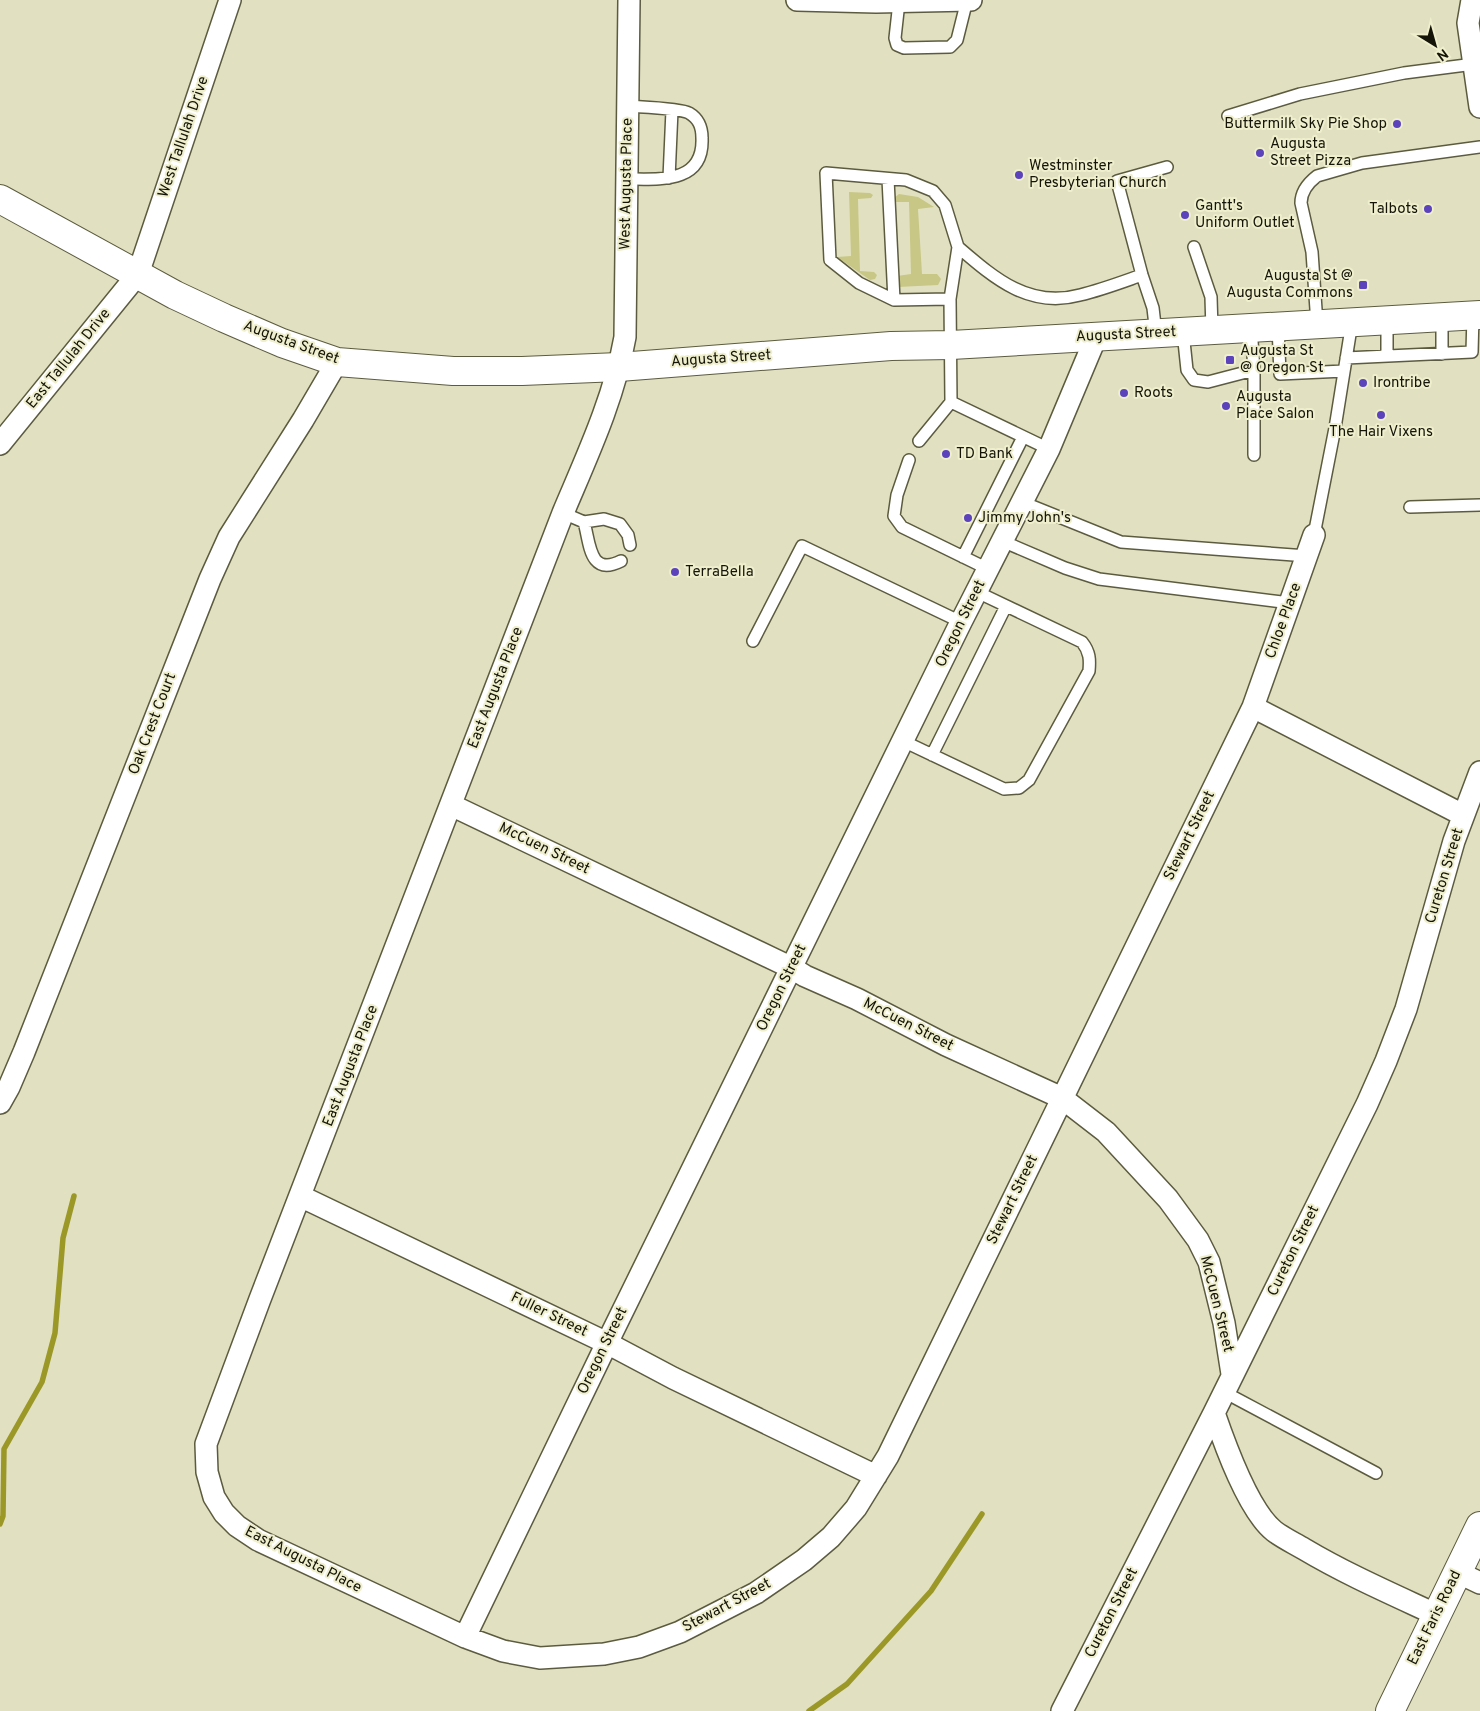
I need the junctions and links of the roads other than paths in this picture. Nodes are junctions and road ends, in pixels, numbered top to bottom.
1 (230, 0) edge
2 (630, 0) edge
3 (797, 0) edge
4 (967, 0) edge
5 (971, 0) edge
6 (1460, 0) edge
7 (1473, 0) edge
8 (899, 2) junction
9 (1474, 64) junction
10 (1480, 101) edge
11 (628, 106) junction
12 (672, 110) junction
13 (1228, 116) dead end
14 (1480, 147) edge
15 (1167, 168) dead end
16 (669, 178) junction
17 (627, 179) junction
18 (888, 179) junction
19 (0, 199) edge
20 (958, 247) junction
21 (1194, 247) dead end
22 (138, 274) junction
23 (1142, 275) junction
24 (950, 299) junction
25 (894, 300) junction
26 (1477, 315) edge
27 (1442, 317) junction
28 (1387, 320) junction
29 (1352, 322) junction
30 (1317, 324) junction
31 (1278, 326) junction
32 (1251, 328) junction
33 (1212, 330) junction
34 (1182, 332) junction
35 (1156, 334) junction
36 (1096, 337) junction
37 (951, 345) junction
38 (1442, 354) junction
39 (1387, 356) junction
40 (1346, 358) junction
41 (337, 362) junction
42 (619, 366) junction
43 (1254, 370) junction
44 (1344, 371) junction
45 (951, 402) junction
46 (1023, 437) junction
47 (919, 441) dead end
48 (0, 444) edge
49 (1049, 449) junction
50 (1254, 455) dead end
51 (909, 460) dead end
52 (1022, 502) junction
53 (1480, 505) edge
54 (1410, 507) dead end
55 (564, 513) junction
56 (584, 522) junction
57 (1314, 535) joint
58 (1002, 541) junction
59 (630, 545) dead end
60 (1307, 556) junction
61 (963, 557) junction
62 (621, 561) dead end
63 (988, 569) junction
64 (977, 592) junction
65 (1290, 603) junction
66 (1006, 606) junction
67 (961, 622) junction
68 (753, 641) dead end
69 (1253, 707) junction
70 (903, 741) junction
71 (932, 755) junction
72 (1480, 772) edge
73 (451, 805) junction
74 (1463, 815) junction
75 (792, 968) junction
76 (1062, 1098) junction
77 (0, 1103) edge
78 (300, 1196) junction
79 (606, 1343) junction
80 (1228, 1383) junction
81 (1214, 1413) junction
82 (1376, 1473) dead end
83 (876, 1476) junction
84 (1480, 1526) edge
85 (1469, 1577) edge
86 (1437, 1615) junction
87 (465, 1637) junction
88 (1062, 1711) edge
89 (1390, 1711) edge

1 - 22 street, West Tallulah Drive
2 - 11 street, West Augusta Place
3 - 8 street
4 - 5 street
4 - 8 street
4 - 8 lane
6 - 7 street
7 - 9 street
9 - 10 street
9 - 13 lane
11 - 12 lane
11 - 17 street, West Augusta Place
12 - 16 lane
12 - 16 lane
14 - 30 lane
15 - 23 lane
16 - 17 lane
17 - 42 street, West Augusta Place
18 - 20 lane
18 - 25 lane
18 - 25 lane
19 - 22 main road, Augusta Street
20 - 23 lane
20 - 24 lane
21 - 33 lane
22 - 41 main road, Augusta Street
22 - 48 street, East Tallulah Drive
23 - 35 lane
24 - 25 lane
24 - 37 lane
26 - 27 main road, Augusta Street
26 - 38 lane
27 - 28 main road, Augusta Street
27 - 38 lane
28 - 29 main road, Augusta Street
28 - 39 lane
29 - 30 main road, Augusta Street
29 - 40 lane
30 - 31 main road, Augusta Street
31 - 32 main road, Augusta Street
31 - 44 lane
32 - 33 main road, Augusta Street
32 - 43 lane
33 - 34 main road, Augusta Street
34 - 35 main road, Augusta Street
34 - 43 lane
35 - 36 main road, Augusta Street
36 - 37 main road, Augusta Street
36 - 49 street, Oregon Street
37 - 42 main road, Augusta Street
37 - 45 lane
38 - 39 lane
39 - 40 lane
40 - 44 lane
41 - 42 main road, Augusta Street
41 - 77 street, Oak Crest Court
42 - 55 street, East Augusta Place
43 - 50 lane
44 - 57 lane
45 - 46 lane
45 - 47 lane
46 - 49 lane
46 - 61 lane
49 - 52 street, Oregon Street
51 - 61 lane
52 - 58 street, Oregon Street
52 - 60 lane
53 - 54 lane
55 - 56 lane
55 - 73 street, East Augusta Place
56 - 59 lane
56 - 62 lane
57 - 60 street, Chloe Place
58 - 63 street, Oregon Street
58 - 65 lane
60 - 65 street, Chloe Place
61 - 63 lane
63 - 64 street, Oregon Street
64 - 66 lane
64 - 67 street, Oregon Street
65 - 69 street, Chloe Place
66 - 71 lane
66 - 71 lane
67 - 68 lane
67 - 70 street, Oregon Street
69 - 74 street
69 - 76 street, Stewart Street
70 - 71 lane
70 - 75 street, Oregon Street
72 - 74 street, Cureton Street
73 - 75 street, McCuen Street
73 - 78 street, East Augusta Place
74 - 80 street, Cureton Street
75 - 76 street, McCuen Street
75 - 79 street, Oregon Street
76 - 80 street, McCuen Street
76 - 83 street, Stewart Street
78 - 79 street, Fuller Street
78 - 87 street, East Augusta Place
79 - 83 street, Fuller Street
79 - 87 street, Oregon Street
80 - 81 street, Cureton Street
80 - 82 lane
81 - 86 street
81 - 88 street, Cureton Street
83 - 87 street, Stewart Street
84 - 85 main road, East Faris Road
85 - 86 main road, East Faris Road
86 - 89 main road, East Faris Road

